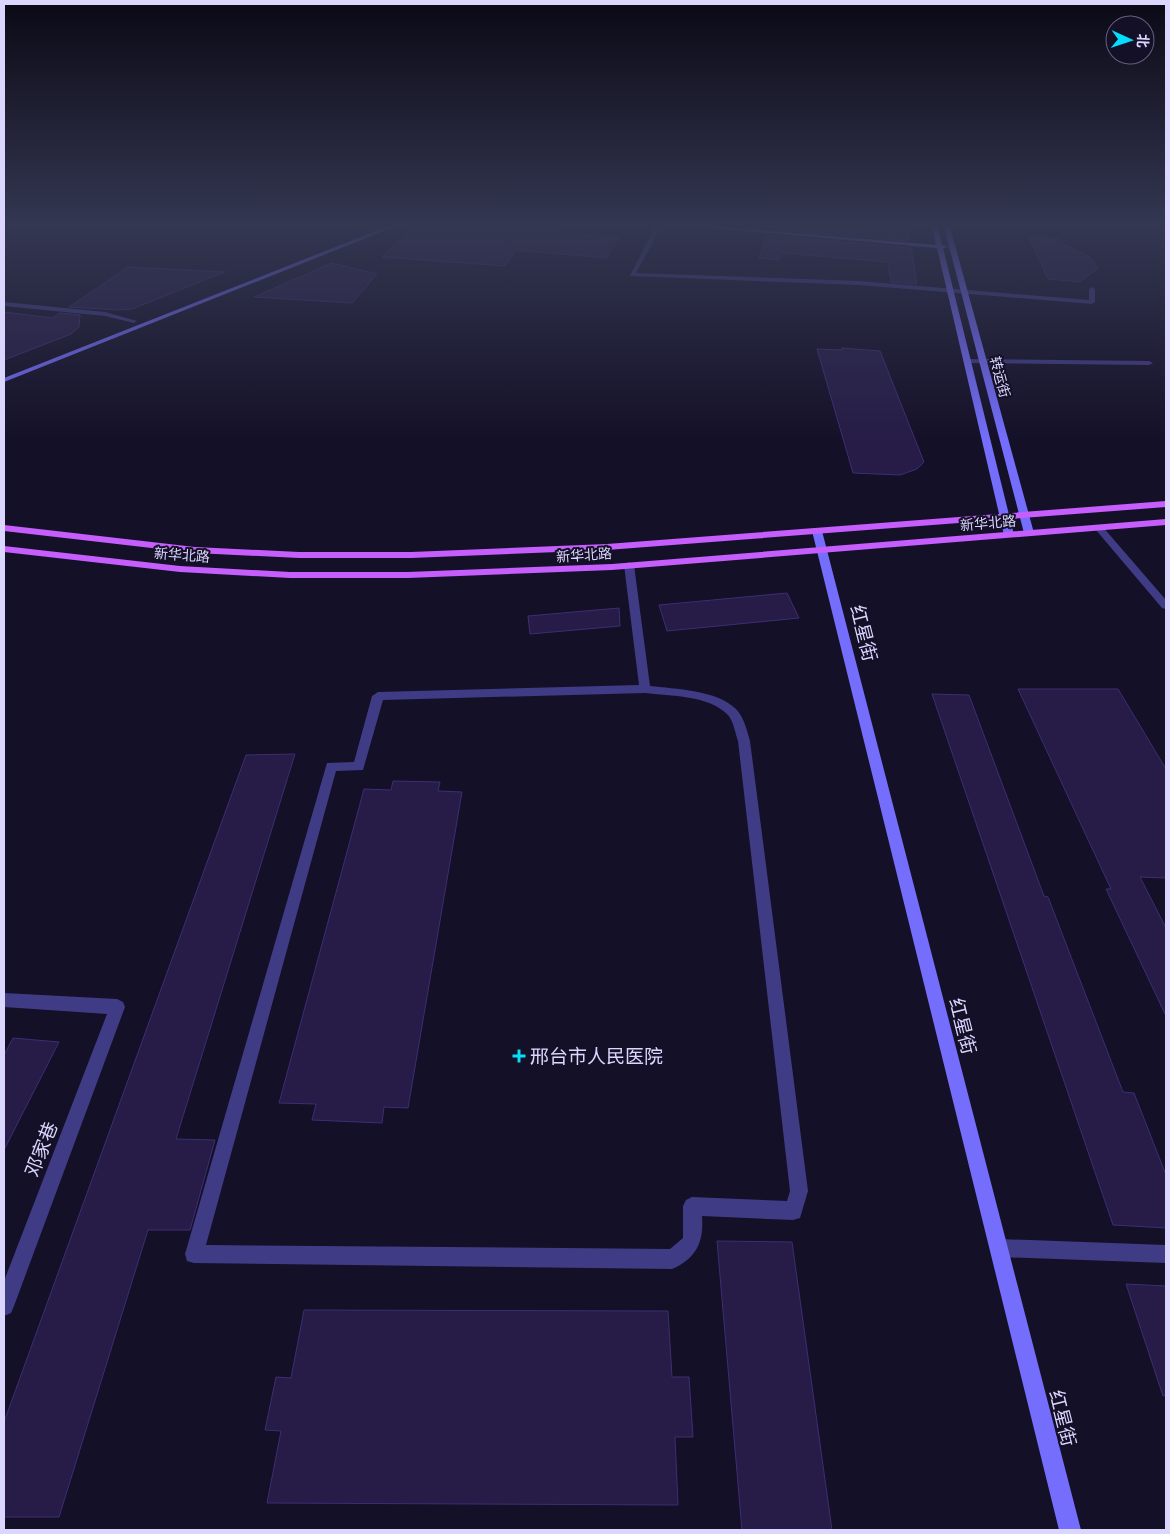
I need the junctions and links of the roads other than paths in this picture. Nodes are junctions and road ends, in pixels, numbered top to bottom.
1 (191, 299) edge
2 (209, 299) edge
3 (952, 299) edge
4 (966, 299) edge
5 (1052, 299) edge
6 (1092, 299) edge
7 (4, 304) edge
8 (134, 321) junction
9 (967, 361) junction
10 (983, 361) junction
11 (1149, 363) dead end
12 (4, 372) edge
13 (4, 380) edge
14 (1166, 504) edge
15 (1024, 515) junction
16 (1004, 516) junction
17 (1166, 522) edge
18 (4, 528) edge
19 (1099, 528) junction
20 (817, 531) junction
21 (1029, 533) junction
22 (1009, 535) junction
23 (4, 549) edge
24 (822, 550) junction
25 (629, 565) junction
26 (1166, 606) edge
27 (645, 689) junction
28 (4, 1000) edge
29 (999, 1248) junction
30 (1166, 1254) edge
31 (4, 1306) edge
32 (1070, 1530) edge

1 - 8 street
2 - 13 street
3 - 9 street, 转运街
4 - 10 street, 转运街
5 - 6 street
7 - 8 street
8 - 12 street
9 - 10 street
9 - 16 street, 转运街
10 - 11 street
10 - 15 street, 转运街
14 - 15 main road, 新华北路
15 - 16 main road, 新华北路
15 - 21 street, 转运街
16 - 20 main road, 新华北路
16 - 22 street, 转运街
17 - 19 main road, 新华北路
18 - 20 main road, 新华北路
19 - 21 main road, 新华北路
19 - 26 street
20 - 24 street, 红星街
21 - 22 main road, 新华北路
22 - 24 main road, 新华北路
23 - 25 main road, 新华北路
24 - 25 main road, 新华北路
24 - 29 street, 红星街
25 - 27 street
27 - 27 street
28 - 31 street, 邓家巷
29 - 30 street
29 - 32 street, 红星街

